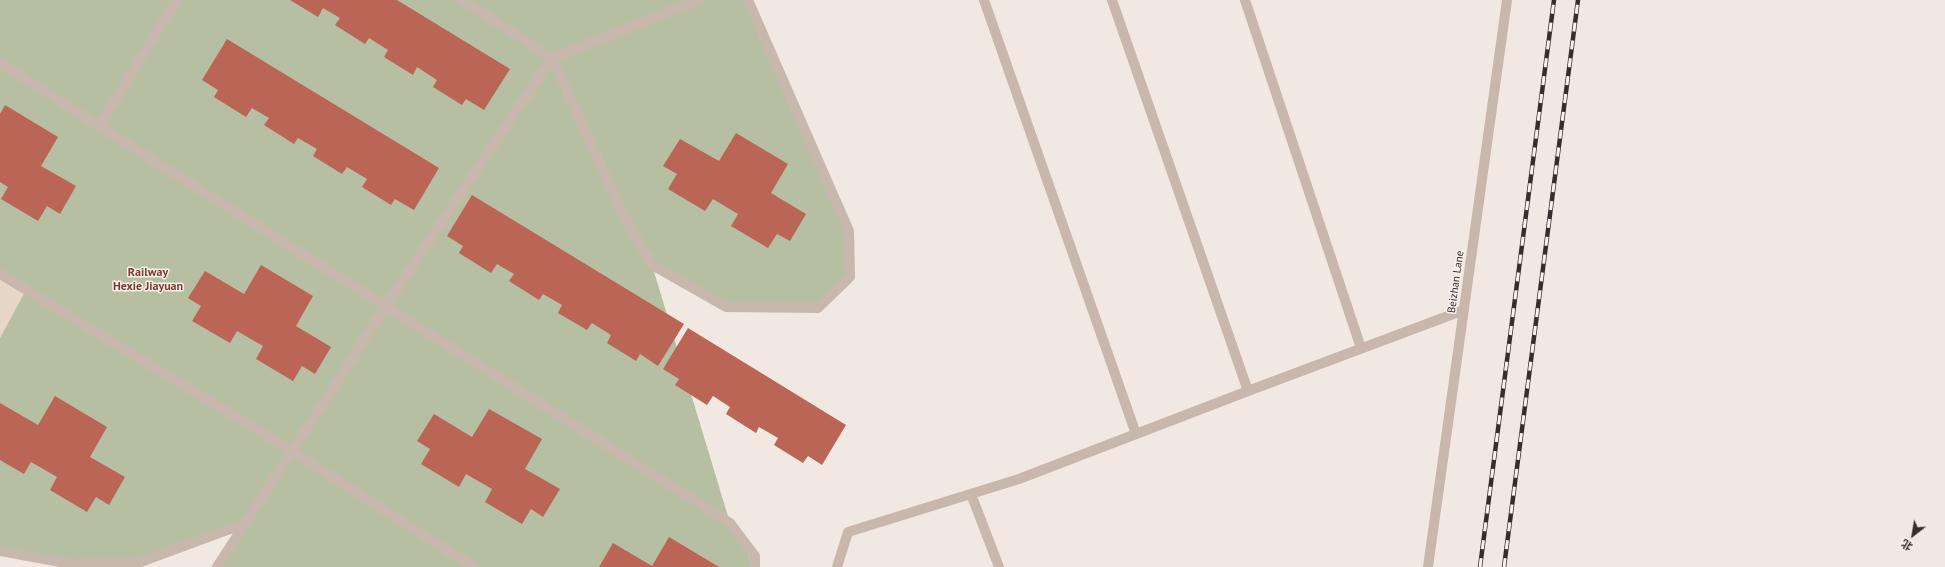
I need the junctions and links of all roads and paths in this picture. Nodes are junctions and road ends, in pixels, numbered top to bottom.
1 (177, 0) edge
2 (462, 0) edge
3 (699, 0) edge
4 (748, 0) edge
5 (984, 0) edge
6 (1112, 0) edge
7 (1245, 0) edge
8 (1507, 0) edge
9 (552, 58) junction
10 (0, 63) edge
11 (99, 126) junction
12 (0, 274) edge
13 (386, 306) junction
14 (1464, 310) junction
15 (1361, 348) junction
16 (1248, 391) junction
17 (1136, 434) junction
18 (292, 451) junction
19 (971, 494) junction
20 (246, 523) junction
21 (0, 551) edge
22 (217, 567) edge
23 (473, 567) edge
24 (755, 567) edge
25 (837, 567) edge
26 (999, 567) edge
27 (1428, 567) edge

1 - 11 street
2 - 9 street
3 - 9 street
4 - 9 street
5 - 17 street
6 - 16 street
7 - 15 street
8 - 14 street, Beizhan Lane
9 - 13 street
10 - 11 street
11 - 13 street
12 - 18 street
13 - 18 street
13 - 24 street
14 - 15 street
14 - 27 street, Beizhan Lane
15 - 16 street
16 - 17 street
17 - 19 street
18 - 20 street
18 - 23 street
19 - 25 street
19 - 26 street
20 - 21 street
20 - 22 street

